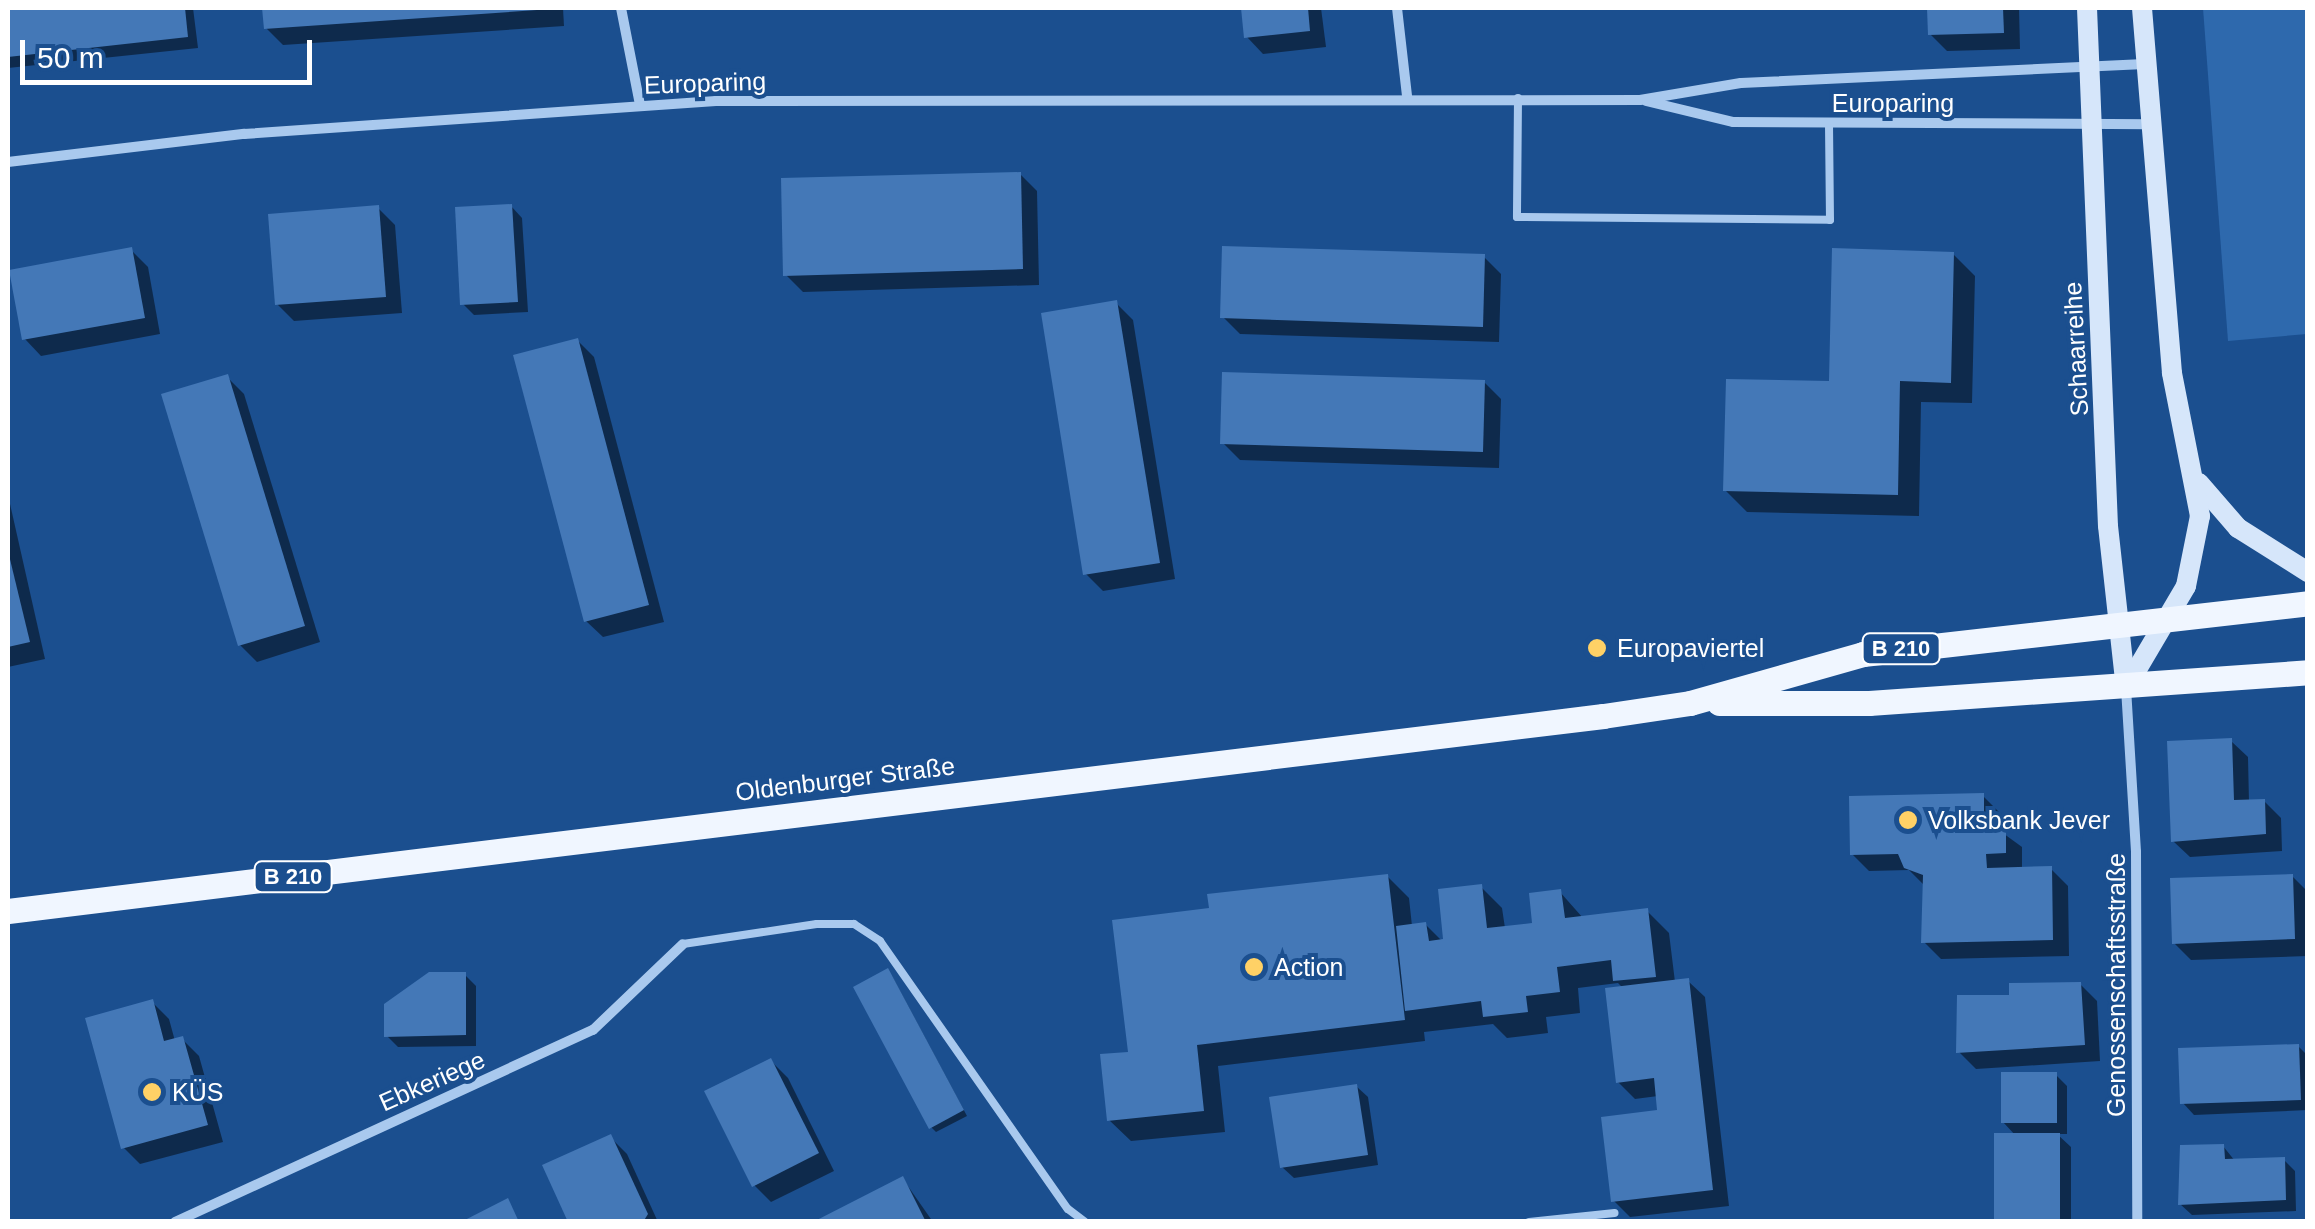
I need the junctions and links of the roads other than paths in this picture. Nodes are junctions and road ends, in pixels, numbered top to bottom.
1 (622, 8) edge
2 (1397, 8) edge
3 (2087, 8) edge
4 (2142, 8) edge
5 (2145, 64) junction
6 (2088, 68) junction
7 (1407, 96) junction
8 (1518, 98) junction
9 (1640, 100) junction
10 (640, 106) junction
11 (1829, 122) junction
12 (2091, 124) junction
13 (2149, 124) junction
14 (8, 162) edge
15 (2194, 476) junction
16 (2308, 572) edge
17 (2308, 603) edge
18 (2173, 617) junction
19 (2117, 622) junction
20 (2308, 672) edge
21 (2126, 688) junction
22 (1690, 704) junction
23 (8, 911) edge
24 (683, 944) joint
25 (1615, 1213) dead end
26 (174, 1222) edge
27 (1085, 1222) edge
28 (1529, 1222) edge
29 (2138, 1222) edge

1 - 10 street
2 - 7 street
3 - 6 main road, Schaarreihe
4 - 5 main road
5 - 6 street, Europaring
5 - 13 main road
6 - 9 street, Europaring
6 - 12 main road, Schaarreihe
7 - 8 street, Europaring
7 - 10 street, Europaring
8 - 9 street, Europaring
8 - 11 lane
9 - 11 street, Europaring
10 - 14 street, Europaring
11 - 12 street, Europaring
12 - 13 street, Europaring
12 - 19 main road, Schaarreihe
13 - 15 main road
15 - 16 main road
15 - 18 main road
17 - 18 main road, B 210
18 - 19 main road, B 210
18 - 21 main road
19 - 21 main road, Schaarreihe
19 - 22 main road, Oldenburger Straße / B 210
20 - 21 main road, B 210
21 - 22 main road, Oldenburger Straße / B 210
21 - 29 street, Genossenschaftsstraße
22 - 23 main road, Oldenburger Straße / B 210
24 - 26 street, Ebkeriege
24 - 27 lane
25 - 28 lane

